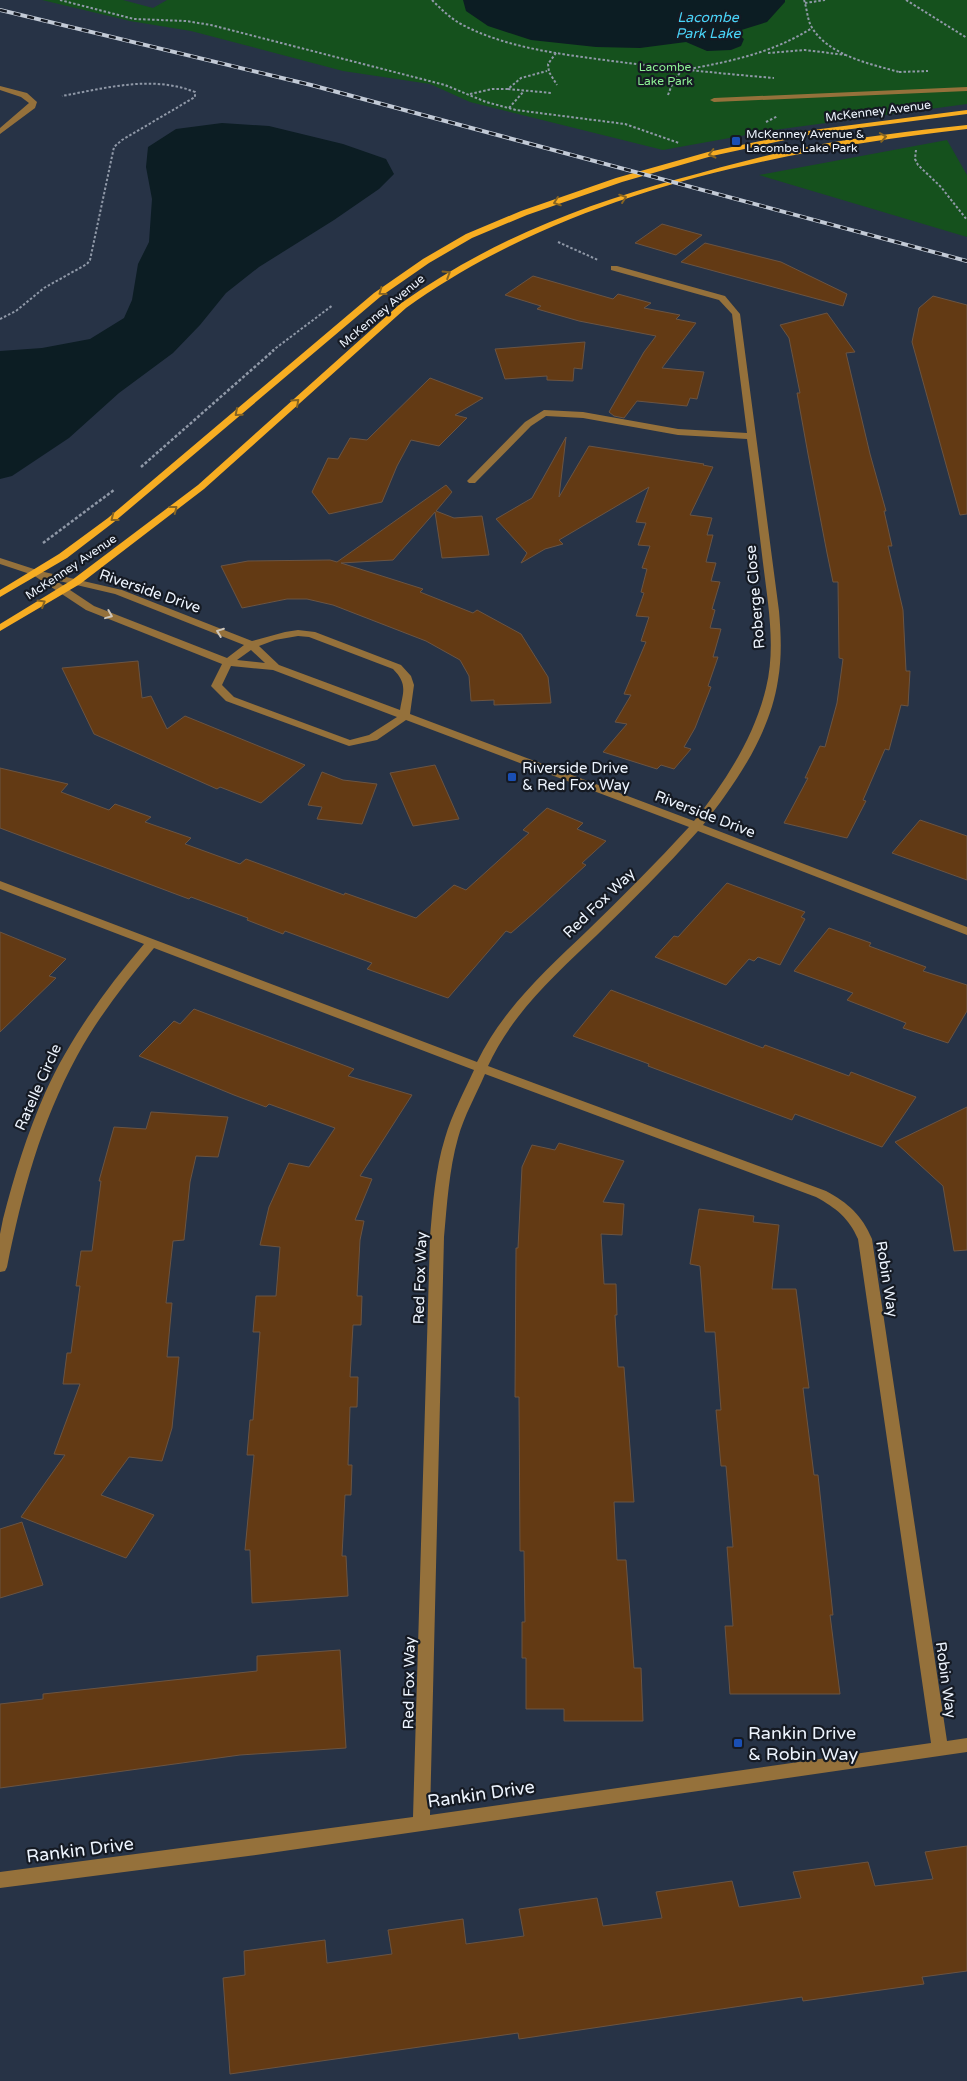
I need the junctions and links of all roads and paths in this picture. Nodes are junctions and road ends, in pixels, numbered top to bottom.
1 (60, 0) edge
2 (432, 0) edge
3 (804, 0) edge
4 (825, 0) edge
5 (906, 0) edge
6 (805, 3) junction
7 (812, 28) junction
8 (967, 38) edge
9 (556, 52) junction
10 (765, 53) junction
11 (851, 56) junction
12 (682, 70) junction
13 (547, 71) junction
14 (929, 71) dead end
15 (899, 72) junction
16 (890, 73) dead end
17 (778, 78) dead end
18 (557, 85) dead end
19 (0, 88) edge
20 (967, 88) edge
21 (508, 89) junction
22 (524, 91) junction
23 (552, 93) dead end
24 (469, 95) junction
25 (668, 95) dead end
26 (62, 96) dead end
27 (714, 100) dead end
28 (509, 108) junction
29 (967, 112) edge
30 (967, 127) edge
31 (0, 132) edge
32 (680, 144) dead end
33 (916, 150) dead end
34 (967, 220) edge
35 (558, 242) dead end
36 (614, 268) joint
37 (0, 319) edge
38 (751, 436) junction
39 (472, 481) dead end
40 (0, 561) edge
41 (37, 573) junction
42 (76, 582) junction
43 (63, 590) junction
44 (0, 594) edge
45 (0, 628) edge
46 (251, 644) junction
47 (227, 662) junction
48 (275, 667) junction
49 (404, 716) junction
50 (698, 826) junction
51 (0, 885) edge
52 (967, 931) edge
53 (152, 942) junction
54 (481, 1068) junction
55 (0, 1267) edge
56 (967, 1745) edge
57 (940, 1749) junction
58 (422, 1823) junction
59 (0, 1880) edge

1 - 24 path
2 - 9 path
3 - 6 path
4 - 6 path
5 - 8 path
6 - 7 path
7 - 10 path
7 - 11 path
9 - 12 path
9 - 13 path
10 - 11 path
10 - 12 path
11 - 15 path
12 - 17 path
12 - 25 path
13 - 18 path
13 - 21 path
14 - 15 path
15 - 16 path
19 - 31 street
20 - 27 street
21 - 22 path
21 - 24 path
22 - 23 path
22 - 28 path
24 - 28 path
26 - 37 path
28 - 32 path
29 -> 41 main road, McKenney Avenue
42 -> 30 main road, McKenney Avenue
33 - 34 path
35 - 36 path
36 - 38 street, Roberge Close
38 - 39 street
38 - 50 street, Roberge Close
40 - 41 street
41 - 42 street, Riverside Drive
41 - 43 street, Riverside Drive
41 - 44 main road, McKenney Avenue
42 - 43 main road, McKenney Avenue
46 -> 42 street, Riverside Drive
45 -> 43 main road, McKenney Avenue
43 -> 47 street, Riverside Drive
46 - 47 street
46 - 48 street, Riverside Drive
46 - 49 street
47 - 48 street, Riverside Drive
47 - 49 street
48 - 49 street, Riverside Drive
49 - 50 street, Riverside Drive
50 - 52 street, Riverside Drive
50 - 54 street, Red Fox Way
51 - 53 street
53 - 54 street
53 - 55 street, Ratelle Circle
54 - 57 street, Robin Way
54 - 58 street, Red Fox Way
56 - 57 street, Rankin Drive
57 - 58 street, Rankin Drive
58 - 59 street, Rankin Drive

